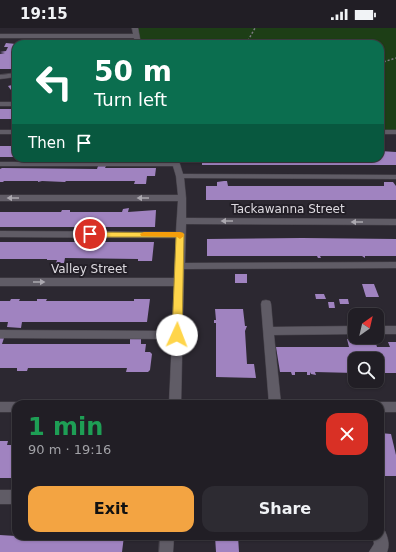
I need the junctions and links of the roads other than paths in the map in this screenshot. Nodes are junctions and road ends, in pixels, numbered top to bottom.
1 (135, 28) edge
2 (0, 36) edge
3 (45, 36) junction
4 (136, 36) junction
5 (94, 37) junction
6 (44, 40) edge
7 (94, 40) edge
8 (137, 40) edge
9 (12, 76) edge
10 (0, 77) edge
11 (0, 104) edge
12 (12, 104) edge
13 (0, 132) edge
14 (12, 132) edge
15 (384, 132) edge
16 (396, 132) edge
17 (117, 162) edge
18 (175, 162) edge
19 (0, 164) edge
20 (180, 176) junction
21 (396, 176) edge
22 (0, 198) edge
23 (182, 198) junction
24 (181, 221) junction
25 (396, 222) edge
26 (0, 234) edge
27 (180, 234) junction
28 (396, 265) edge
29 (180, 266) junction
30 (0, 282) edge
31 (178, 282) junction
32 (266, 304) dead end
33 (348, 330) edge
34 (384, 330) edge
35 (394, 330) dead end
36 (268, 331) junction
37 (0, 334) edge
38 (177, 335) junction
39 (175, 400) edge
40 (275, 400) edge
41 (0, 407) edge
42 (12, 407) edge
43 (384, 408) edge
44 (396, 408) edge
45 (0, 497) edge
46 (12, 497) edge
47 (167, 540) edge
48 (381, 540) edge
49 (166, 552) edge
50 (376, 552) edge

1 - 4 street
2 - 3 street
3 - 5 street
3 - 6 street
4 - 5 street
4 - 8 street
5 - 7 street
9 - 10 street
11 - 12 street
13 - 14 street
15 - 16 street
17 - 19 street
18 - 20 street
20 - 21 street
20 - 23 street
23 -> 22 street
23 - 24 street
25 -> 24 street, Tackawanna Street
24 - 27 street
26 - 27 street
27 - 29 street
28 - 29 street
29 - 31 street
30 -> 31 street, Valley Street
31 - 38 street
32 - 36 street
33 - 36 street
34 - 35 street
36 - 40 street
37 - 38 street
38 - 39 street
41 - 42 street
43 - 44 street
45 - 46 street
47 - 49 street
48 - 50 street

